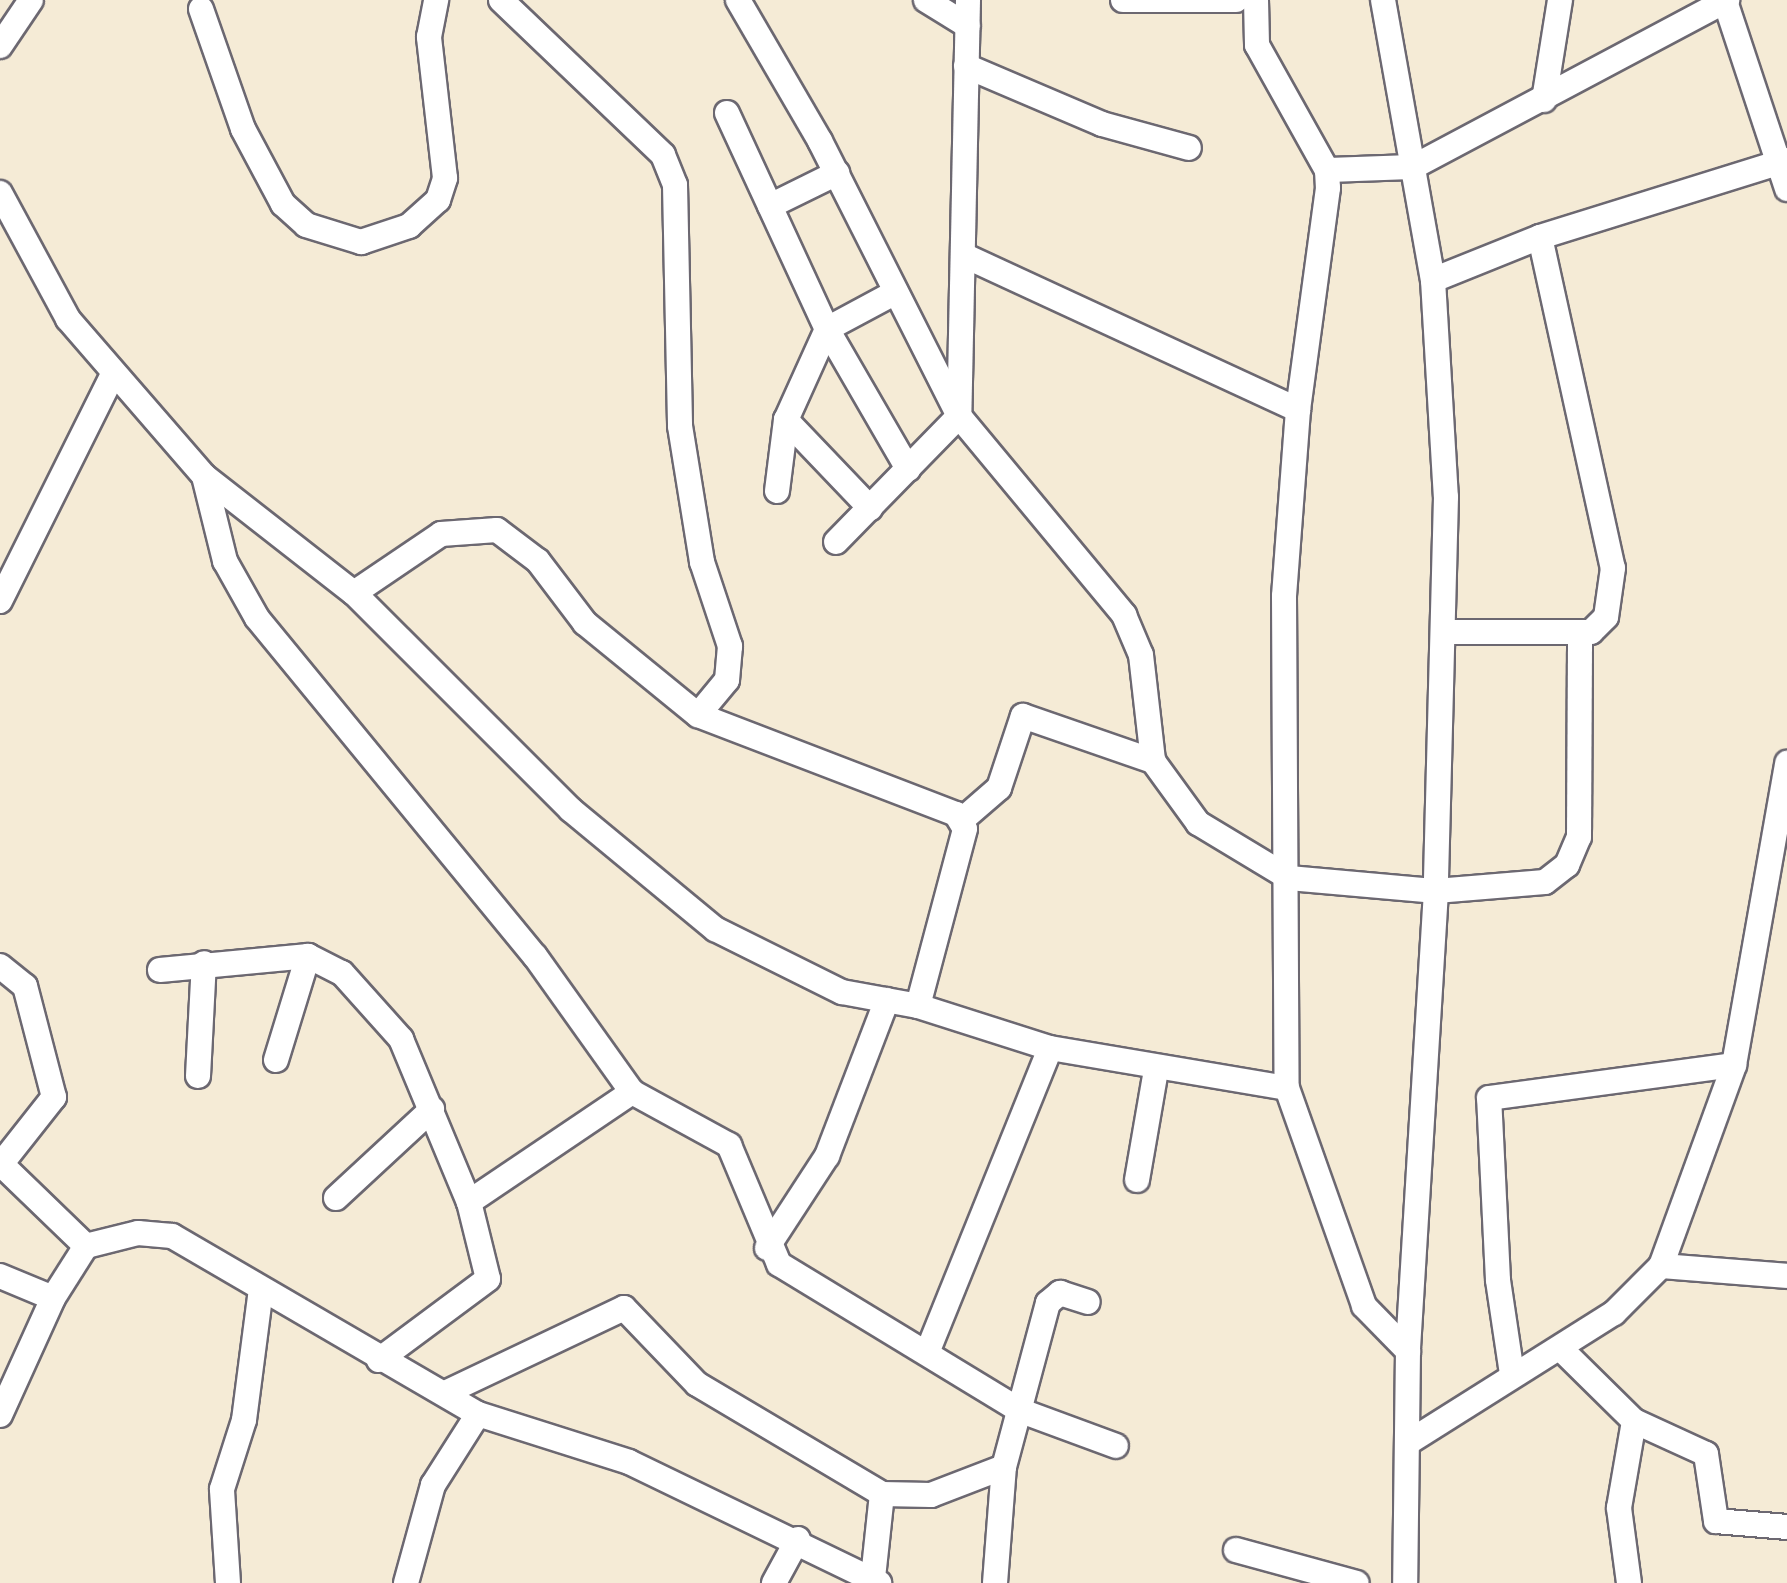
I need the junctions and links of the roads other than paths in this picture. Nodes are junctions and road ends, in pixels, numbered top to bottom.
1 (31, 0) edge
2 (436, 0) edge
3 (501, 0) edge
4 (738, 0) edge
5 (926, 0) edge
6 (968, 0) edge
7 (1123, 0) edge
8 (1236, 0) edge
9 (1256, 0) edge
10 (1383, 0) edge
11 (1560, 0) edge
12 (1726, 1) edge
13 (201, 9) dead end
14 (968, 26) junction
15 (0, 46) edge
16 (966, 66) junction
17 (1544, 100) junction
18 (727, 113) dead end
19 (1189, 148) dead end
20 (1783, 160) edge
21 (1413, 167) junction
22 (1327, 170) junction
23 (837, 173) junction
24 (1787, 189) edge
25 (0, 193) edge
26 (770, 206) junction
27 (1540, 237) junction
28 (965, 256) junction
29 (1433, 280) junction
30 (896, 292) junction
31 (827, 329) junction
32 (112, 376) junction
33 (1298, 410) junction
34 (959, 416) junction
35 (786, 420) junction
36 (908, 469) junction
37 (204, 476) junction
38 (777, 491) dead end
39 (870, 508) junction
40 (836, 542) dead end
41 (354, 593) junction
42 (0, 601) edge
43 (1443, 632) junction
44 (1580, 635) junction
45 (698, 715) junction
46 (1153, 761) junction
47 (1787, 763) edge
48 (962, 820) junction
49 (1289, 878) junction
50 (1436, 891) junction
51 (308, 956) junction
52 (204, 963) junction
53 (0, 966) edge
54 (160, 970) dead end
55 (887, 1000) junction
56 (918, 1006) junction
57 (1050, 1048) junction
58 (276, 1060) dead end
59 (1734, 1065) junction
60 (1156, 1070) junction
61 (198, 1076) dead end
62 (1287, 1088) junction
63 (632, 1092) junction
64 (432, 1109) junction
65 (1, 1164) edge
66 (1137, 1180) dead end
67 (336, 1198) dead end
68 (469, 1202) junction
69 (86, 1246) junction
70 (767, 1248) junction
71 (1661, 1266) junction
72 (0, 1276) edge
73 (1787, 1276) edge
74 (261, 1289) junction
75 (53, 1298) junction
76 (1088, 1302) dead end
77 (929, 1348) junction
78 (1561, 1349) junction
79 (1408, 1351) junction
80 (379, 1360) junction
81 (10, 1362) edge
82 (1512, 1374) junction
83 (445, 1393) junction
84 (1021, 1411) junction
85 (478, 1414) junction
86 (0, 1415) edge
87 (1634, 1421) junction
88 (1409, 1442) junction
89 (1116, 1446) dead end
90 (1004, 1467) junction
91 (882, 1494) junction
92 (1787, 1527) edge
93 (798, 1539) junction
94 (1236, 1550) dead end
95 (876, 1580) edge
96 (228, 1583) edge
97 (406, 1583) edge
98 (774, 1583) edge
99 (995, 1583) edge
100 (1357, 1583) edge
101 (1405, 1583) edge
102 (1629, 1583) edge

1 - 15 street
2 - 13 street
3 - 45 street
4 - 23 street
5 - 14 street
6 - 14 street
7 - 8 street
9 - 22 street
10 - 21 street
11 - 17 street
12 - 17 street
12 - 20 street
14 - 16 street
16 - 19 street
16 - 28 street
17 - 21 street
18 - 26 street
20 - 24 street
20 - 27 street
21 - 22 street
21 - 29 street
22 - 33 street
23 - 26 street
23 - 30 street
25 - 32 street
26 - 31 street
27 - 29 street
27 - 44 street
28 - 33 street
28 - 34 street
29 - 43 street
30 - 31 street
30 - 34 street
31 - 35 street
31 - 36 street
32 - 37 street
32 - 42 street
33 - 49 street
34 - 36 street
34 - 46 street
35 - 38 street
35 - 39 street
36 - 39 street
37 - 41 street
37 - 63 street
39 - 40 street
41 - 45 street
41 - 55 street
43 - 44 street
43 - 50 street
44 - 50 street
45 - 48 street
46 - 48 street
46 - 49 street
47 - 59 street
48 - 56 street
49 - 50 street
49 - 62 street
50 - 79 street
51 - 52 street
51 - 58 street
51 - 64 street
52 - 54 street
52 - 61 street
53 - 65 street
55 - 56 street
55 - 70 street
56 - 57 street
57 - 60 street
57 - 77 street
59 - 71 street
59 - 82 street
60 - 62 street
60 - 66 street
62 - 79 street
63 - 68 street
63 - 70 street
64 - 67 street
64 - 68 street
65 - 69 street
68 - 80 street
69 - 74 street
69 - 75 street
70 - 77 street
71 - 73 street
71 - 78 street
72 - 75 street
74 - 80 street
74 - 96 street
75 - 81 street
76 - 84 street
77 - 84 street
78 - 82 street
78 - 87 street
79 - 88 street
80 - 83 street
81 - 86 street
82 - 88 street
83 - 85 street
83 - 91 street
84 - 89 street
84 - 90 street
85 - 93 street
85 - 97 street
87 - 92 street
87 - 102 street
88 - 101 street
90 - 91 street
90 - 99 street
91 - 95 street
93 - 95 street
93 - 98 street
94 - 100 street

